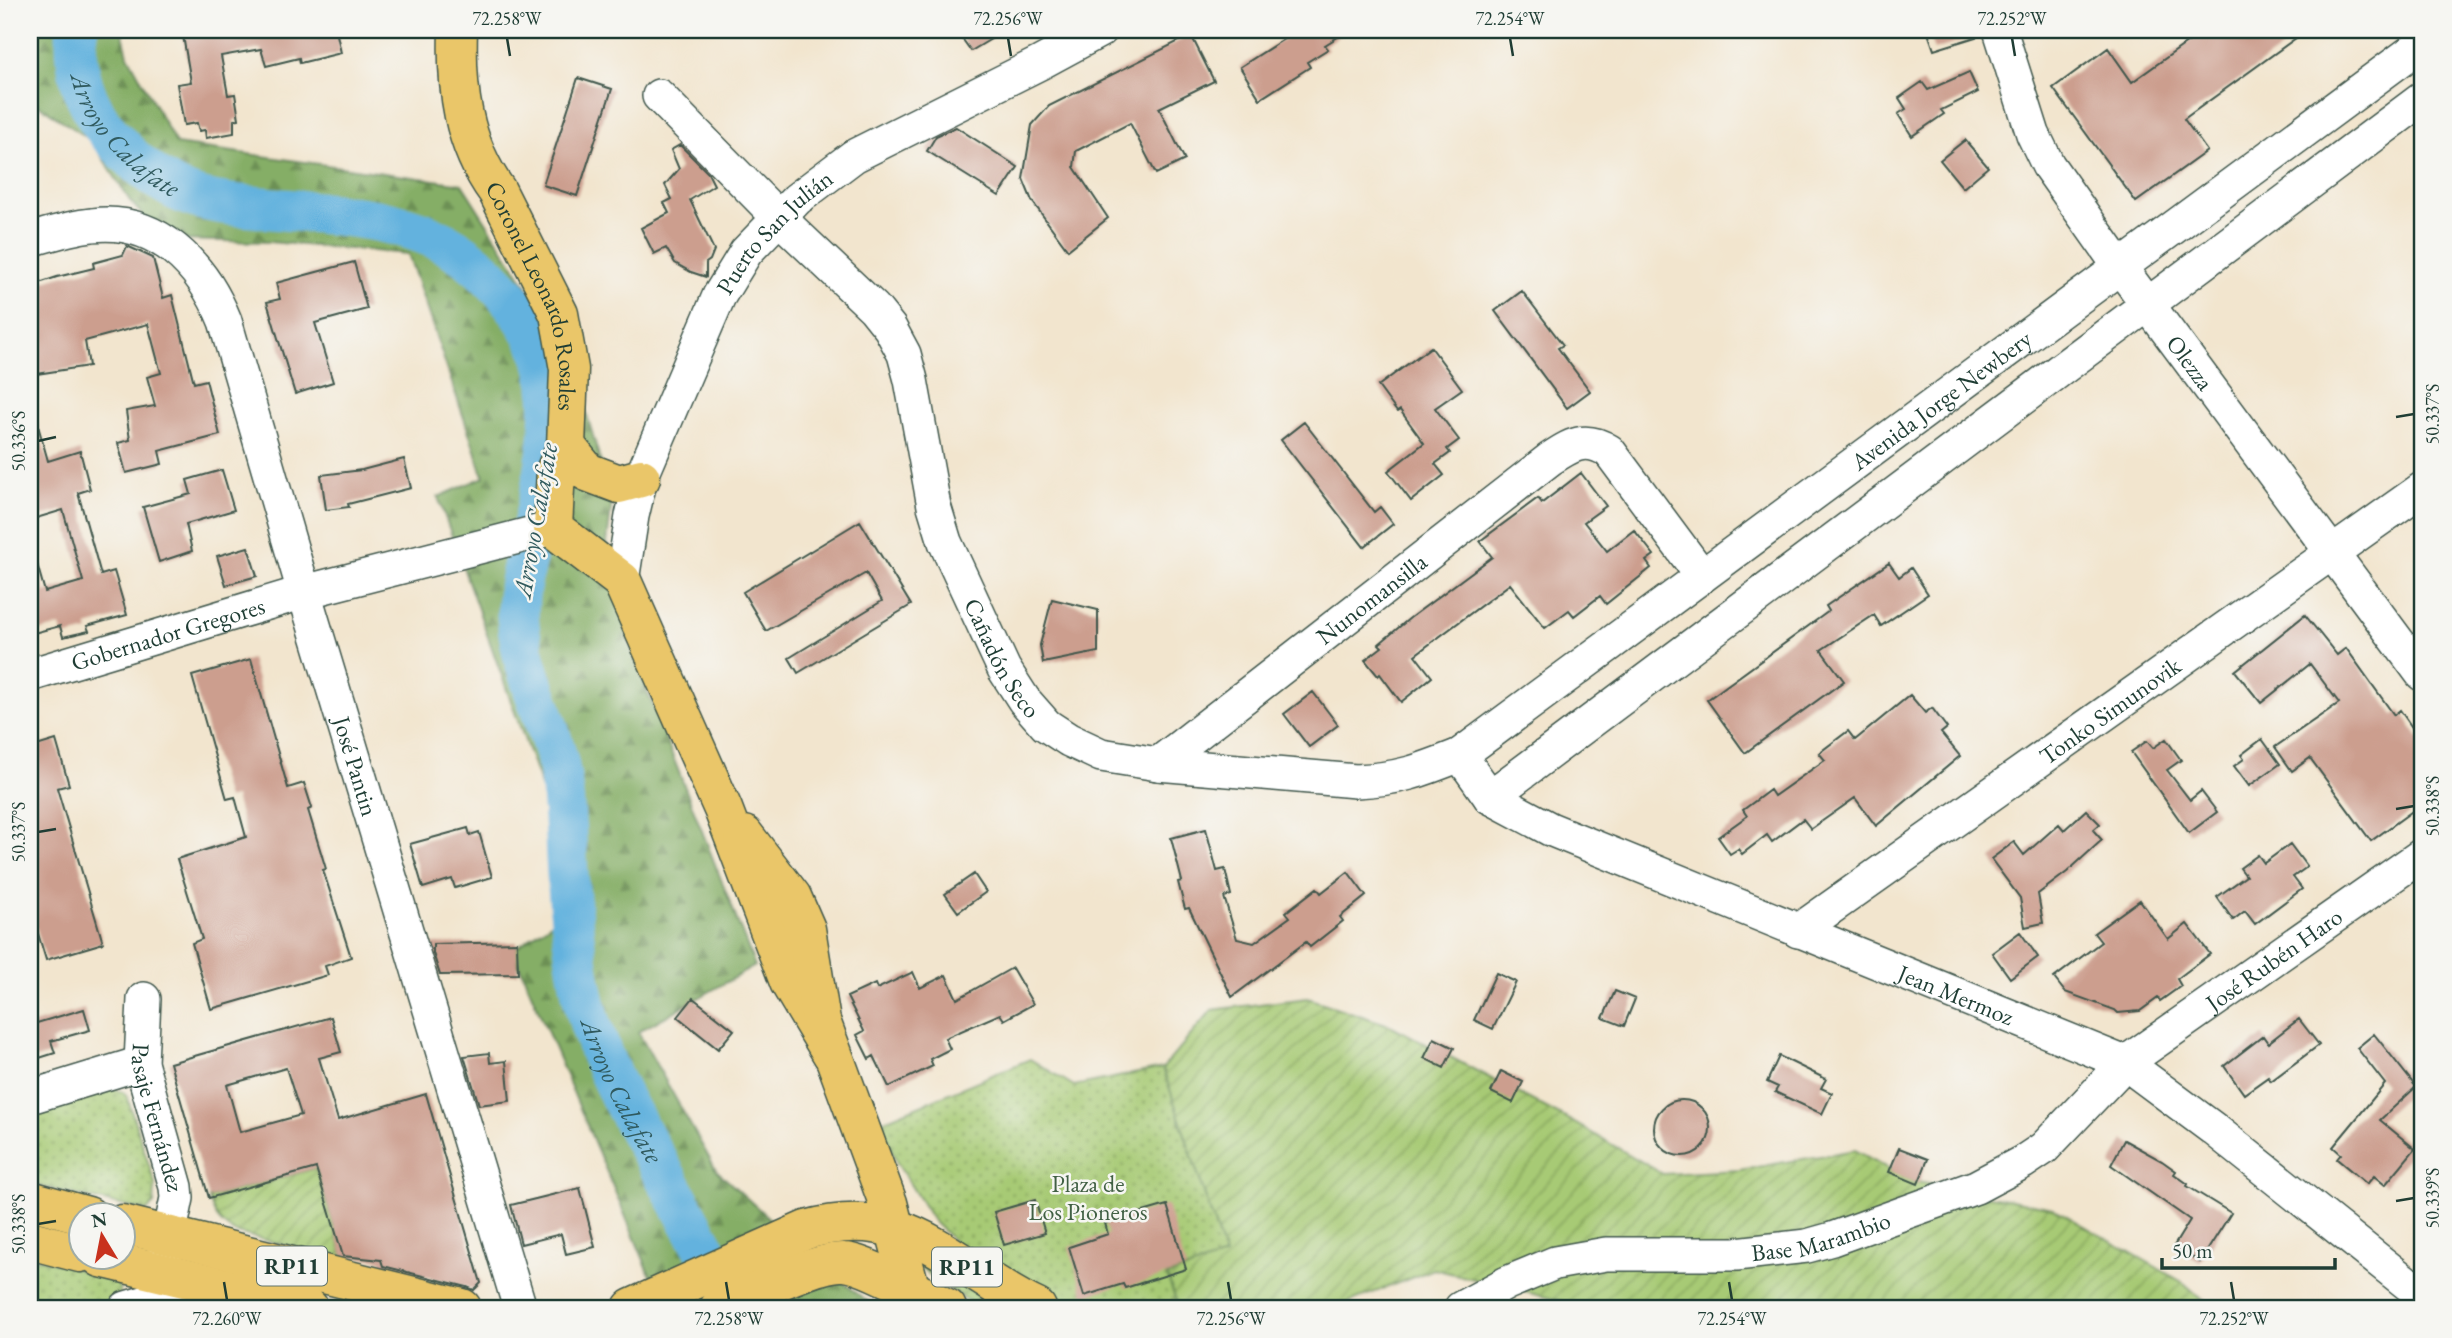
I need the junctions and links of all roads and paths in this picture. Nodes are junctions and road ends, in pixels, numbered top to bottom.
1 (458, 30) edge
2 (1101, 30) edge
3 (2000, 30) edge
4 (2422, 44) edge
5 (659, 96) dead end
6 (2422, 99) edge
7 (778, 217) junction
8 (30, 240) edge
9 (2120, 267) junction
10 (2148, 305) junction
11 (566, 446) junction
12 (641, 478) junction
13 (2422, 489) edge
14 (1796, 506) junction
15 (533, 533) junction
16 (1826, 546) junction
17 (2332, 553) junction
18 (1702, 576) junction
19 (622, 581) junction
20 (304, 592) junction
21 (2422, 674) edge
22 (30, 675) edge
23 (1460, 755) junction
24 (1158, 764) junction
25 (1490, 797) junction
26 (2422, 855) edge
27 (1798, 931) junction
28 (144, 999) dead end
29 (141, 1063) junction
30 (2125, 1063) junction
31 (30, 1097) edge
32 (875, 1166) junction
33 (30, 1200) edge
34 (66, 1210) edge
35 (823, 1226) junction
36 (895, 1229) junction
37 (30, 1240) edge
38 (66, 1249) edge
39 (136, 1249) edge
40 (954, 1257) junction
41 (136, 1272) edge
42 (153, 1279) edge
43 (911, 1291) junction
44 (2422, 1295) edge
45 (1468, 1306) edge
46 (635, 1307) edge
47 (309, 1308) edge
48 (462, 1308) edge
49 (520, 1308) edge
50 (719, 1308) edge
51 (947, 1308) edge
52 (1037, 1308) edge

1 - 11 main road, Coronel Leonardo Rosales
2 - 7 street, Puerto San Julián
3 - 9 street, Olezza
4 - 9 street, Avenida Jorge Newbery
5 - 7 street, Cañadón Seco
6 - 10 street, Avenida Jorge Newbery
7 - 12 street, Puerto San Julián
7 - 24 street, Cañadón Seco
8 - 20 street, José Pantin
9 - 10 street, Olezza
9 - 14 street, Avenida Jorge Newbery
10 - 16 street, Avenida Jorge Newbery
10 - 17 street, Olezza
11 - 12 main road
11 - 15 main road, Coronel Leonardo Rosales
12 - 19 street, Puerto San Julián
13 - 17 street, Tonko Simunovik
14 - 16 street
14 - 18 street, Avenida Jorge Newbery
15 - 19 main road
15 - 20 street, Gobernador Gregores
16 - 25 street, Avenida Jorge Newbery
17 - 21 street, Olezza
17 - 27 street, Tonko Simunovik
18 - 23 street, Avenida Jorge Newbery
18 - 24 street, Nunomansilla
19 - 32 main road
20 - 22 street, Gobernador Gregores
20 - 49 street, José Pantin
23 - 24 street, Cañadón Seco
23 - 25 street, Jean Mermoz
25 - 27 street, Jean Mermoz
26 - 30 street, José Rubén Haro
27 - 30 street, Jean Mermoz
28 - 29 street, Pasaje Fernández
29 - 31 street
29 - 42 street, Pasaje Fernández
30 - 44 street, Jean Mermoz
30 - 45 street, Base Marambio
32 - 35 main road
32 - 36 main road
32 - 40 main road
33 - 34 main road
35 - 36 main road, RP11
35 - 46 main road, RP11
36 - 40 main road, RP11
36 - 43 main road
37 - 38 main road
39 - 42 main road, RP11
40 - 52 main road, RP11
41 - 42 main road, RP11
42 - 47 main road, RP11
42 - 48 main road, RP11
43 - 50 main road, RP11
43 - 51 main road, RP11

